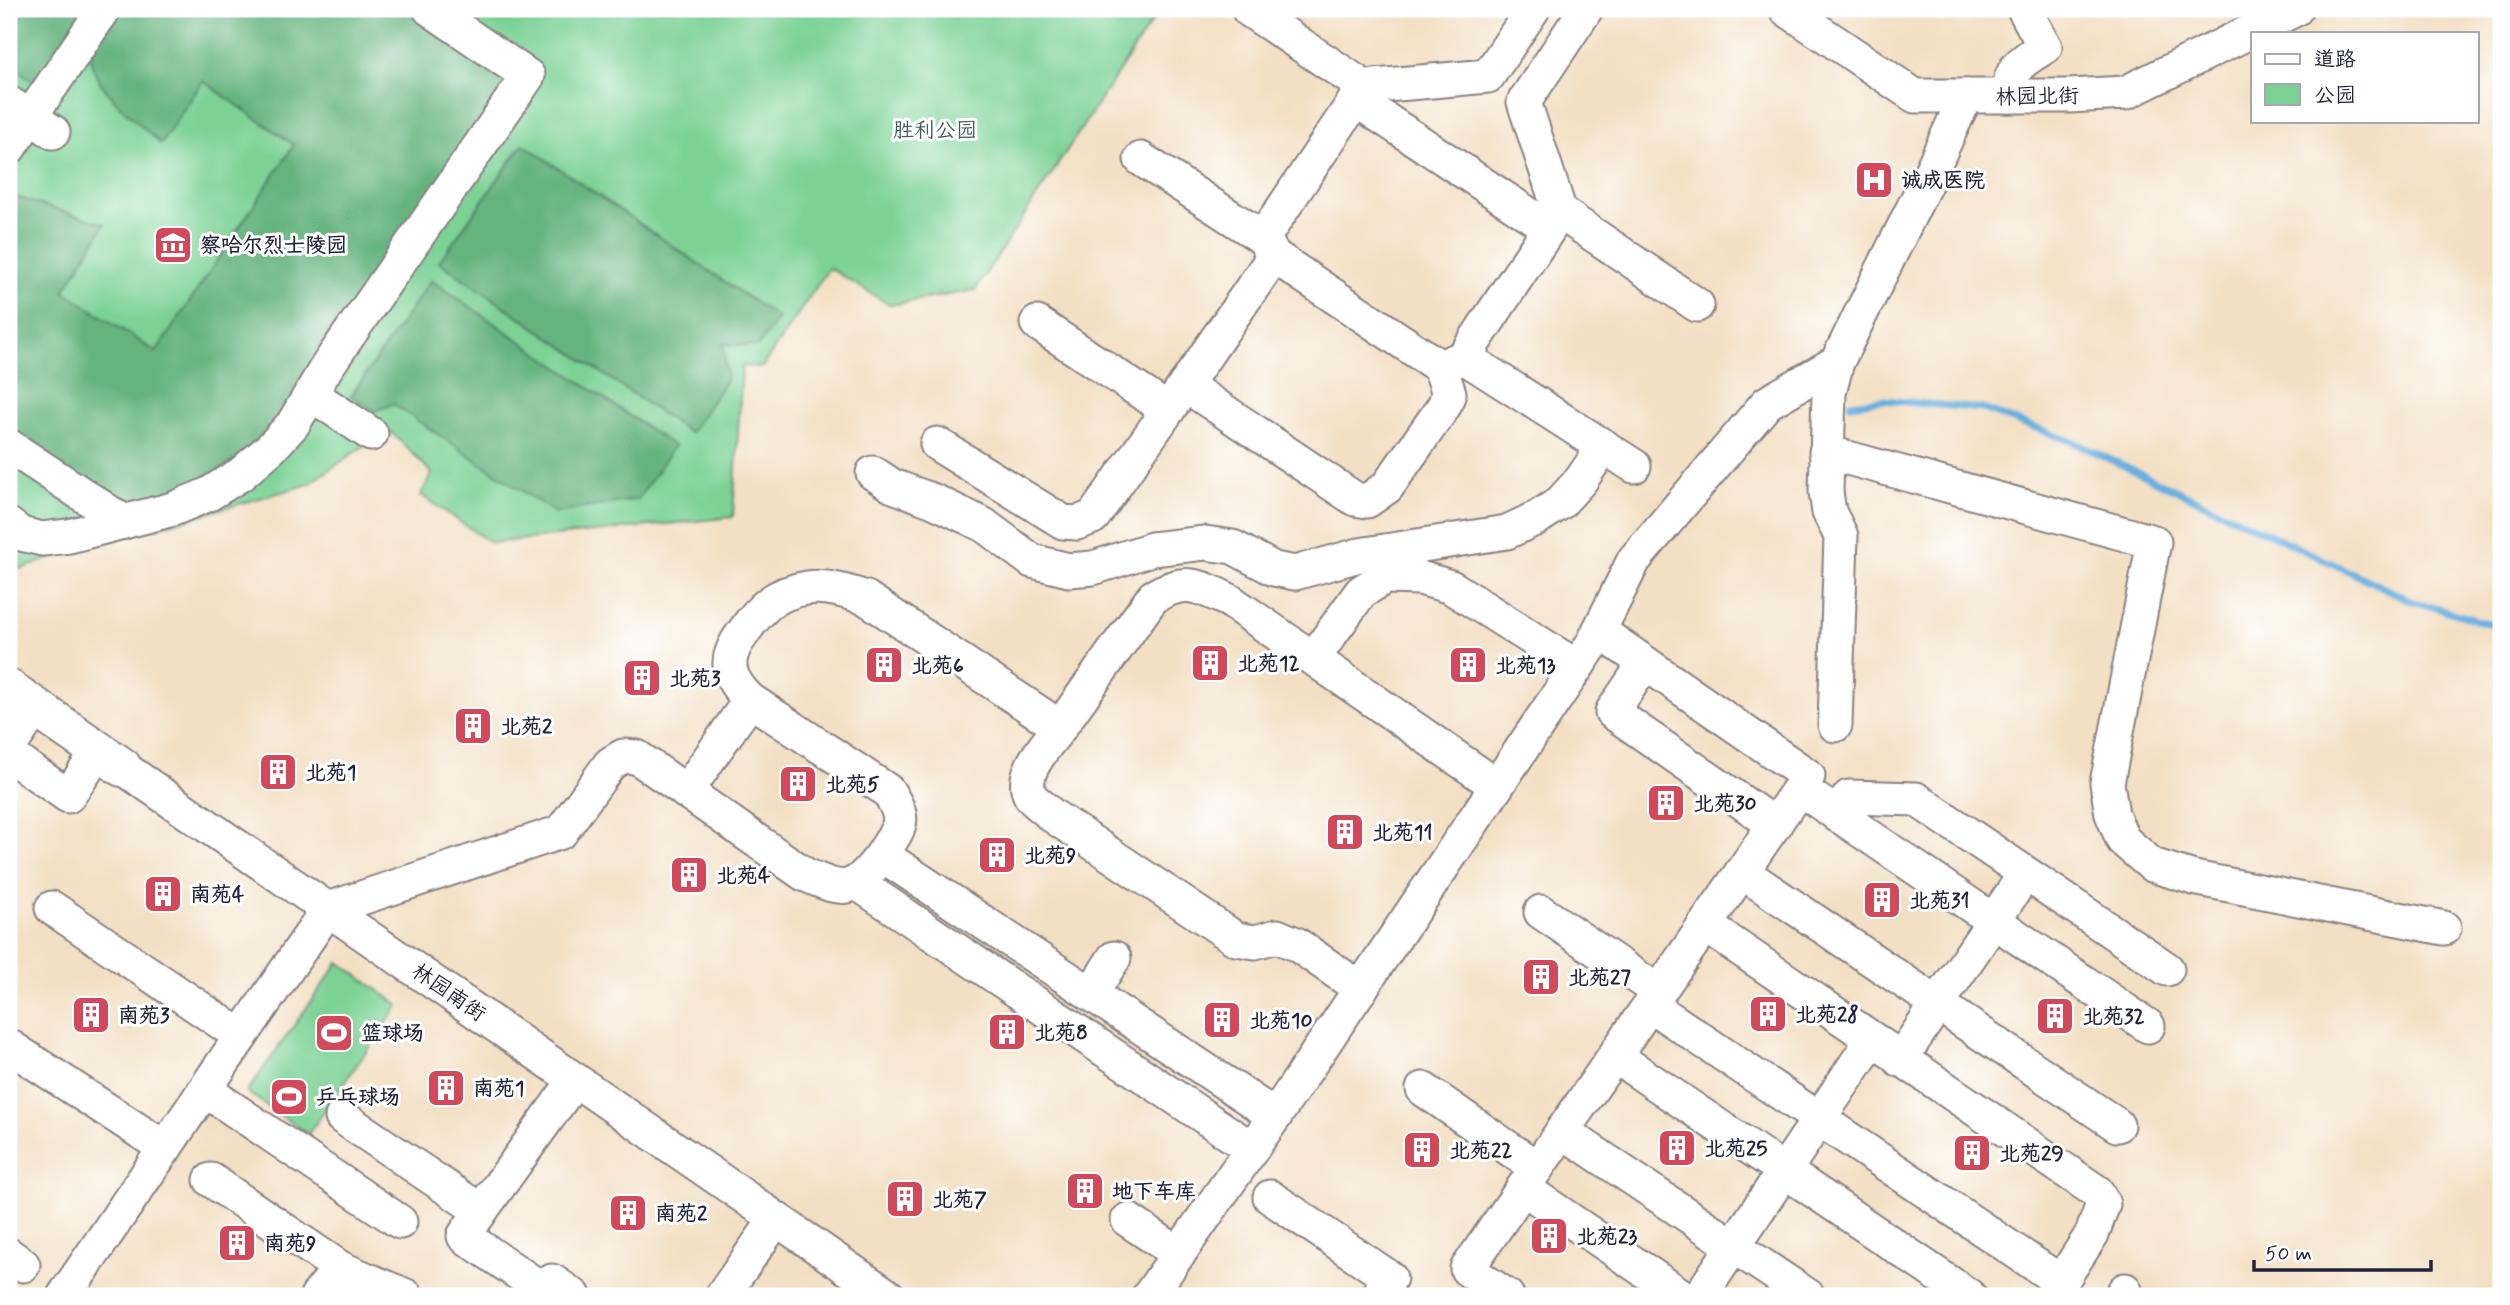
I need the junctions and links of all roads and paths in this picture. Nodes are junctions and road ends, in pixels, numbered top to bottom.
1 (104, 9) edge
2 (430, 9) edge
3 (1533, 9) edge
4 (1586, 9) edge
5 (1786, 9) edge
6 (2024, 9) edge
7 (2296, 9) edge
8 (1249, 10) edge
9 (1360, 94) junction
10 (1966, 96) junction
11 (2008, 96) junction
12 (31, 117) edge
13 (9, 148) edge
14 (1141, 159) dead end
15 (1554, 220) junction
16 (1268, 247) junction
17 (1698, 305) dead end
18 (1037, 323) dead end
19 (1452, 362) junction
20 (1837, 362) junction
21 (312, 396) junction
22 (1177, 398) junction
23 (371, 434) dead end
24 (937, 444) dead end
25 (9, 446) edge
26 (1604, 446) junction
27 (1826, 452) junction
28 (1634, 466) dead end
29 (873, 473) dead end
30 (1373, 498) junction
31 (1084, 520) junction
32 (124, 522) junction
33 (9, 525) edge
34 (1377, 552) junction
35 (1093, 568) junction
36 (1599, 631) junction
37 (1313, 659) junction
38 (1645, 663) junction
39 (1577, 667) junction
40 (22, 698) edge
41 (750, 700) junction
42 (1835, 725) dead end
43 (1060, 727) junction
44 (9, 747) edge
45 (9, 755) edge
46 (110, 759) junction
47 (1497, 786) junction
48 (1800, 789) junction
49 (686, 792) junction
50 (1837, 815) junction
51 (1775, 825) junction
52 (882, 855) junction
53 (1742, 872) junction
54 (2025, 874) junction
55 (857, 883) junction
56 (52, 908) dead end
57 (328, 909) junction
58 (1541, 912) dead end
59 (1993, 921) junction
60 (1705, 925) junction
61 (2444, 928) dead end
62 (1114, 958) dead end
63 (2167, 969) dead end
64 (1361, 989) junction
65 (1091, 993) junction
66 (1655, 998) junction
67 (1937, 1004) junction
68 (2148, 1026) dead end
69 (241, 1037) junction
70 (1872, 1041) junction
71 (9, 1046) edge
72 (1615, 1056) junction
73 (1900, 1060) junction
74 (575, 1080) junction
75 (1423, 1089) dead end
76 (205, 1090) junction
77 (1275, 1116) junction
78 (342, 1117) dead end
79 (1819, 1118) junction
80 (2117, 1125) dead end
81 (1562, 1132) junction
82 (165, 1148) junction
83 (1252, 1149) junction
84 (1784, 1171) junction
85 (1530, 1178) junction
86 (211, 1180) dead end
87 (1270, 1196) dead end
88 (481, 1211) junction
89 (776, 1219) junction
90 (1128, 1220) dead end
91 (400, 1222) dead end
92 (1733, 1247) junction
93 (1179, 1254) junction
94 (340, 1268) junction
95 (2020, 1280) dead end
96 (553, 1287) edge
97 (2054, 1291) edge
98 (64, 1296) edge
99 (317, 1296) edge
100 (406, 1296) edge
101 (722, 1296) edge
102 (888, 1296) edge
103 (1149, 1296) edge
104 (1388, 1296) edge
105 (1507, 1296) edge
106 (1682, 1296) edge
107 (1700, 1296) edge
108 (1808, 1296) edge
109 (1969, 1296) edge

1 - 12 street
2 - 21 street
3 - 9 street
4 - 15 street
5 - 10 street, 林园北街
6 - 11 street
7 - 11 street, 林园北街
8 - 9 street
9 - 15 street
9 - 16 street
10 - 11 street, 林园北街
10 - 20 street
12 - 13 street
14 - 16 street
15 - 17 street
15 - 19 street
16 - 19 street
16 - 22 street
18 - 22 street
19 - 26 street
19 - 30 street
20 - 27 street
20 - 36 street
21 - 23 street
21 - 32 street
22 - 30 street
22 - 31 street
24 - 31 street
25 - 32 street
26 - 28 street
26 - 34 street
27 - 42 street
27 - 61 street
29 - 35 street
30 - 34 street
31 - 35 street
32 - 33 street
34 - 35 street
36 - 38 street
36 - 39 street
37 - 39 street
37 - 43 street
37 - 47 street
38 - 48 street
38 - 51 street
39 - 47 street
40 - 44 street
40 - 46 main road, 林园南街
41 - 43 street
41 - 49 street
41 - 52 street
43 - 64 street
45 - 46 street
46 - 57 street, 林园南街
47 - 64 street
48 - 50 street
48 - 51 street
49 - 55 street
49 - 57 street
50 - 54 street
50 - 59 street
51 - 53 street
52 - 55 street
52 - 65 street
53 - 60 street
53 - 67 street
54 - 59 street
54 - 63 street
55 - 83 street
56 - 69 street
57 - 69 street
57 - 74 street, 林园南街
58 - 66 street
59 - 67 street
59 - 68 street
60 - 66 street
60 - 70 street
62 - 65 street
64 - 77 street
65 - 77 street
66 - 72 street
66 - 79 street
67 - 73 street
67 - 80 street
69 - 76 street
70 - 73 street
70 - 79 street
71 - 82 street
72 - 81 street
72 - 84 street
73 - 97 street
74 - 88 street
74 - 89 street, 林园南街
75 - 85 street
76 - 82 street
76 - 91 street
77 - 83 street
78 - 88 street
79 - 84 street
79 - 97 street
81 - 85 street
81 - 92 street
82 - 98 street
83 - 93 street
84 - 92 street
84 - 109 street
85 - 105 street
85 - 106 street
86 - 94 street
87 - 104 street
88 - 96 street
89 - 101 street
89 - 102 street, 林园南街
90 - 93 street
92 - 107 street
92 - 108 street
93 - 103 street
94 - 99 street
94 - 100 street
95 - 97 street

